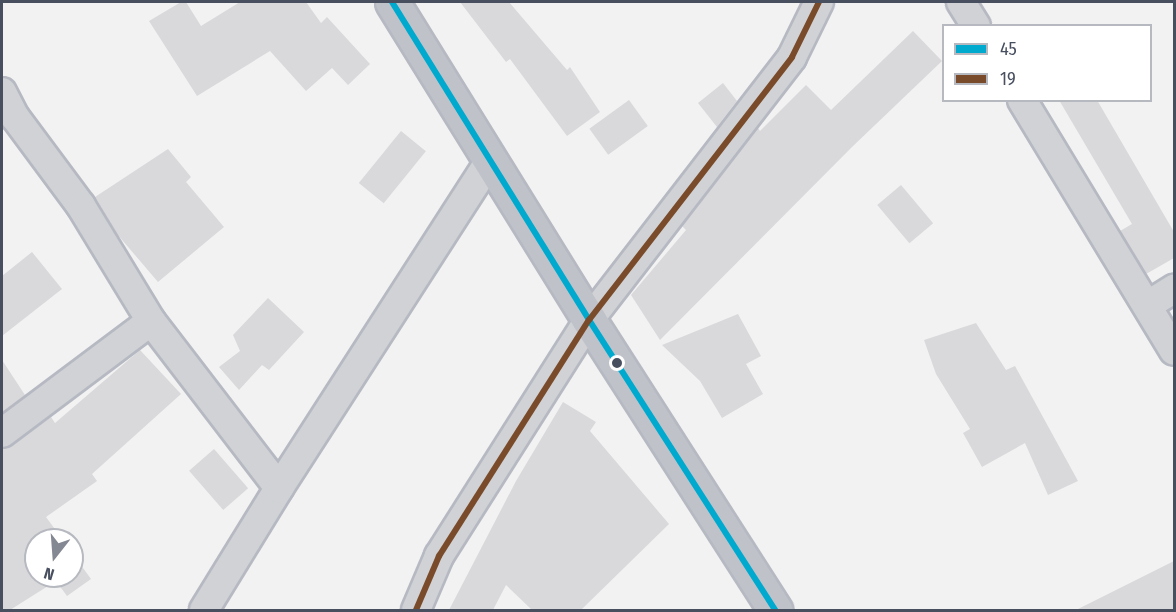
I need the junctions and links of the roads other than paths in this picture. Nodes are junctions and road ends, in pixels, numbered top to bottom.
1 (392, 2) edge
2 (819, 2) edge
3 (961, 2) edge
4 (975, 24) edge
5 (2, 92) edge
6 (1023, 102) edge
7 (8, 121) edge
8 (490, 160) junction
9 (1174, 289) edge
10 (1148, 305) junction
11 (589, 320) junction
12 (151, 321) junction
13 (1174, 351) edge
14 (2, 433) edge
15 (279, 488) junction
16 (204, 610) edge
17 (416, 610) edge
18 (775, 610) edge

1 - 8 highway
2 - 11 street
3 - 4 street
5 - 7 street
6 - 10 street
7 - 12 street
8 - 11 highway
8 - 15 street
9 - 10 street
10 - 13 street
11 - 17 street
11 - 18 highway
12 - 14 street
12 - 15 street
15 - 16 street

